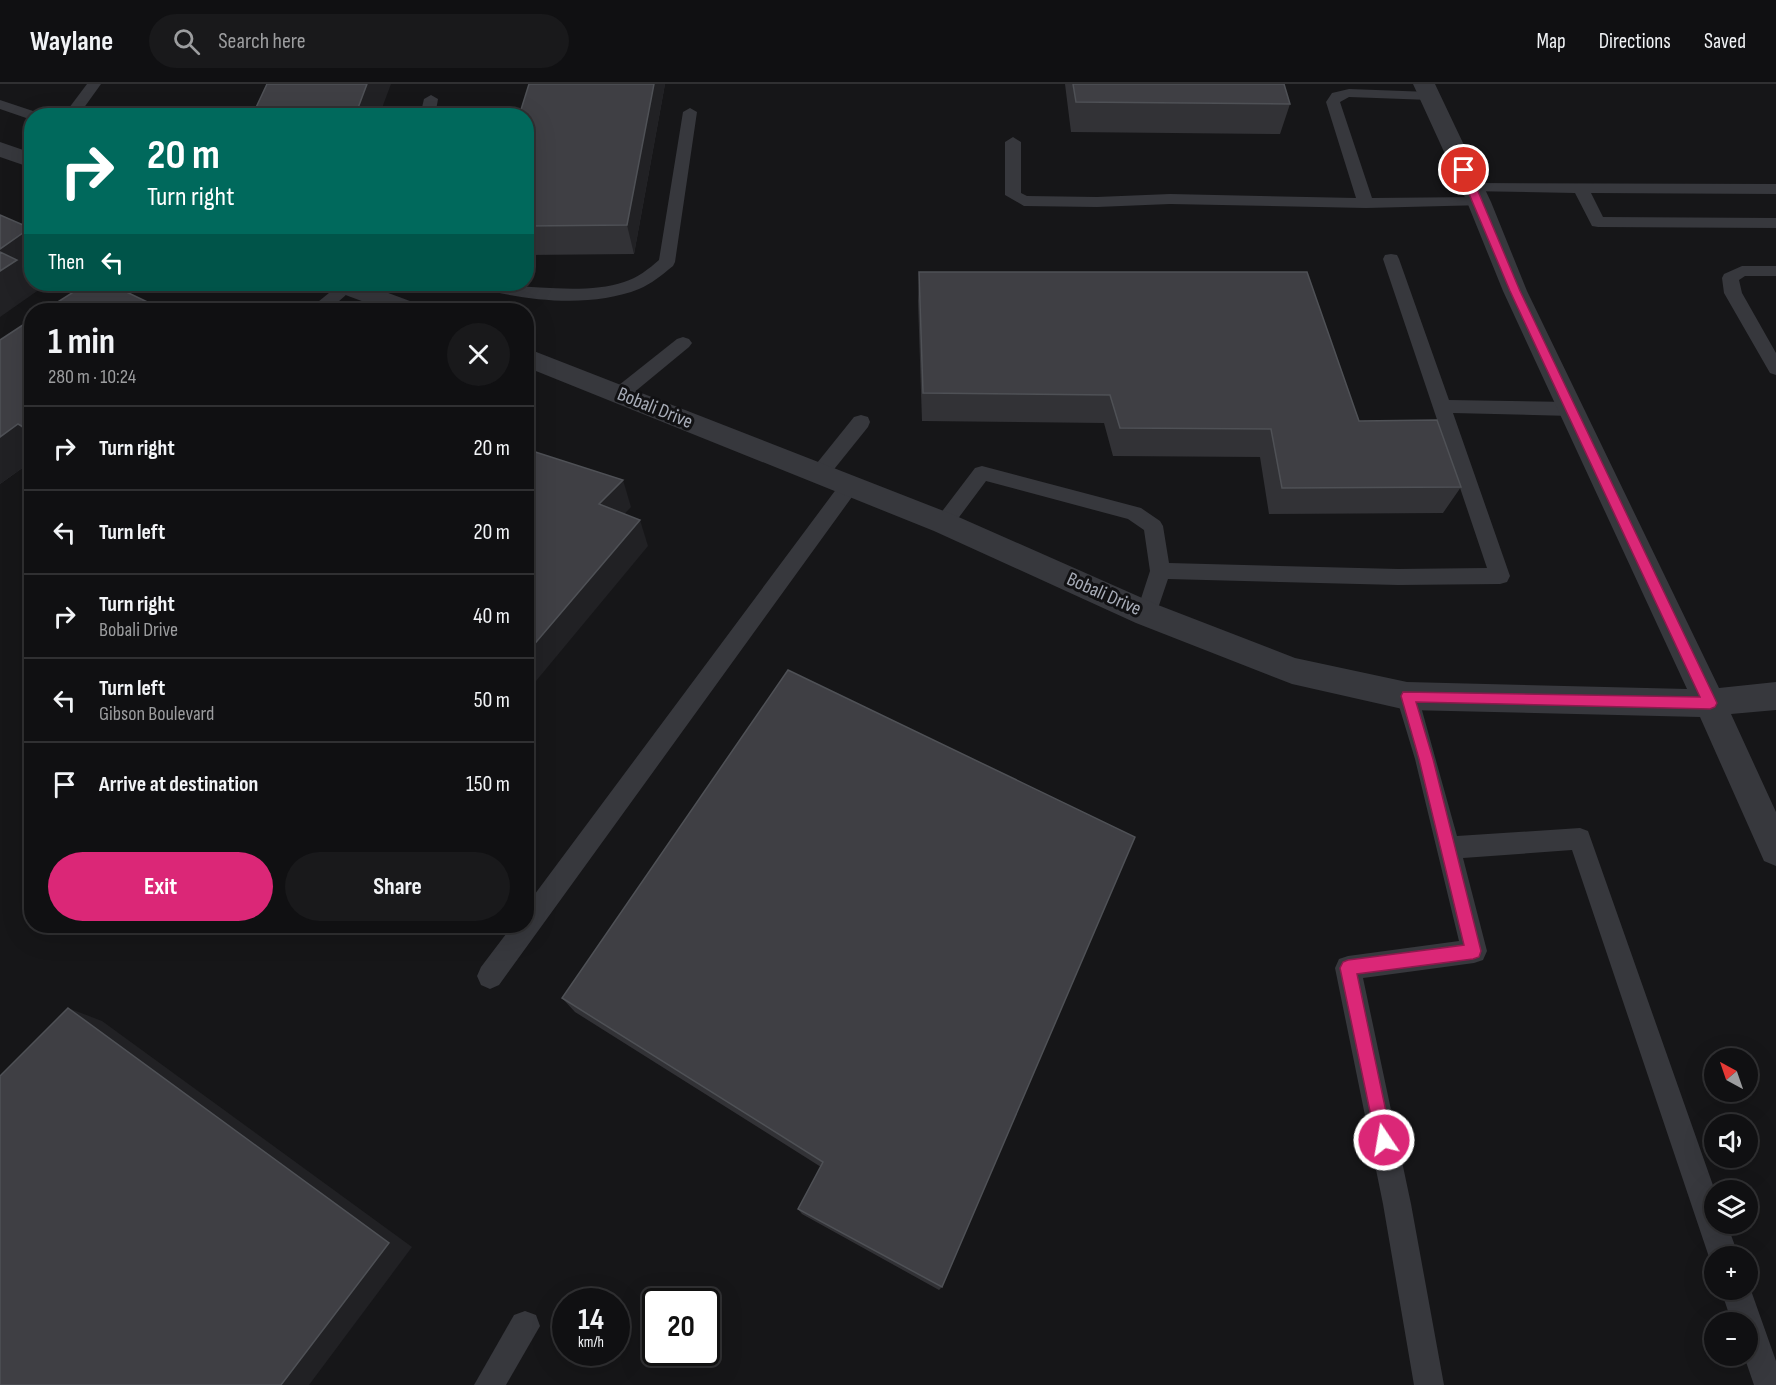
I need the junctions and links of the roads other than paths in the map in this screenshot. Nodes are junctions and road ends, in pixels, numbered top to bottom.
1 (94, 84) edge
2 (1427, 90) edge
3 (431, 99) dead end
4 (0, 104) edge
5 (76, 108) edge
6 (429, 108) edge
7 (24, 112) edge
8 (690, 112) dead end
9 (1013, 142) dead end
10 (0, 149) edge
11 (24, 158) edge
12 (1580, 188) junction
13 (1776, 189) edge
14 (1476, 195) junction
15 (1366, 203) junction
16 (1776, 223) edge
17 (1390, 258) dead end
18 (1776, 271) edge
19 (338, 291) edge
20 (382, 291) edge
21 (522, 291) edge
22 (326, 303) edge
23 (399, 303) edge
24 (683, 343) dead end
25 (534, 360) edge
26 (1776, 369) edge
27 (620, 394) junction
28 (1441, 406) junction
29 (1571, 409) junction
30 (861, 422) dead end
31 (820, 473) junction
32 (850, 485) junction
33 (944, 523) junction
34 (1160, 571) junction
35 (1147, 614) junction
36 (1407, 696) junction
37 (1776, 696) edge
38 (1710, 703) junction
39 (1448, 848) junction
40 (1776, 850) edge
41 (534, 916) edge
42 (522, 933) edge
43 (490, 976) dead end
44 (1720, 1246) edge
45 (525, 1326) dead end
46 (1758, 1354) edge
47 (489, 1385) edge
48 (1428, 1385) edge
49 (1769, 1385) edge

1 - 5 lane
2 - 14 street
2 - 15 lane
3 - 6 lane
4 - 7 lane
8 - 21 lane
9 - 15 lane
10 - 11 street
12 - 13 lane
12 - 14 lane
12 - 16 lane
14 - 15 lane
14 - 29 street
17 - 28 lane
18 - 26 lane
19 - 22 lane
20 - 23 street
24 - 27 lane
25 - 27 street, Bobali Drive
27 - 31 street, Bobali Drive
28 - 29 lane
28 - 34 lane
29 - 38 street
30 - 31 lane
31 - 32 street, Bobali Drive
32 - 33 street, Bobali Drive
32 - 41 lane
33 - 34 lane
33 - 35 street, Bobali Drive
34 - 35 lane
35 - 36 street, Bobali Drive
36 - 38 street, Bobali Drive
36 - 39 lane
37 - 38 street, Bobali Drive
38 - 40 street
39 - 44 lane
39 - 48 lane
42 - 43 lane
45 - 47 lane
46 - 49 lane

